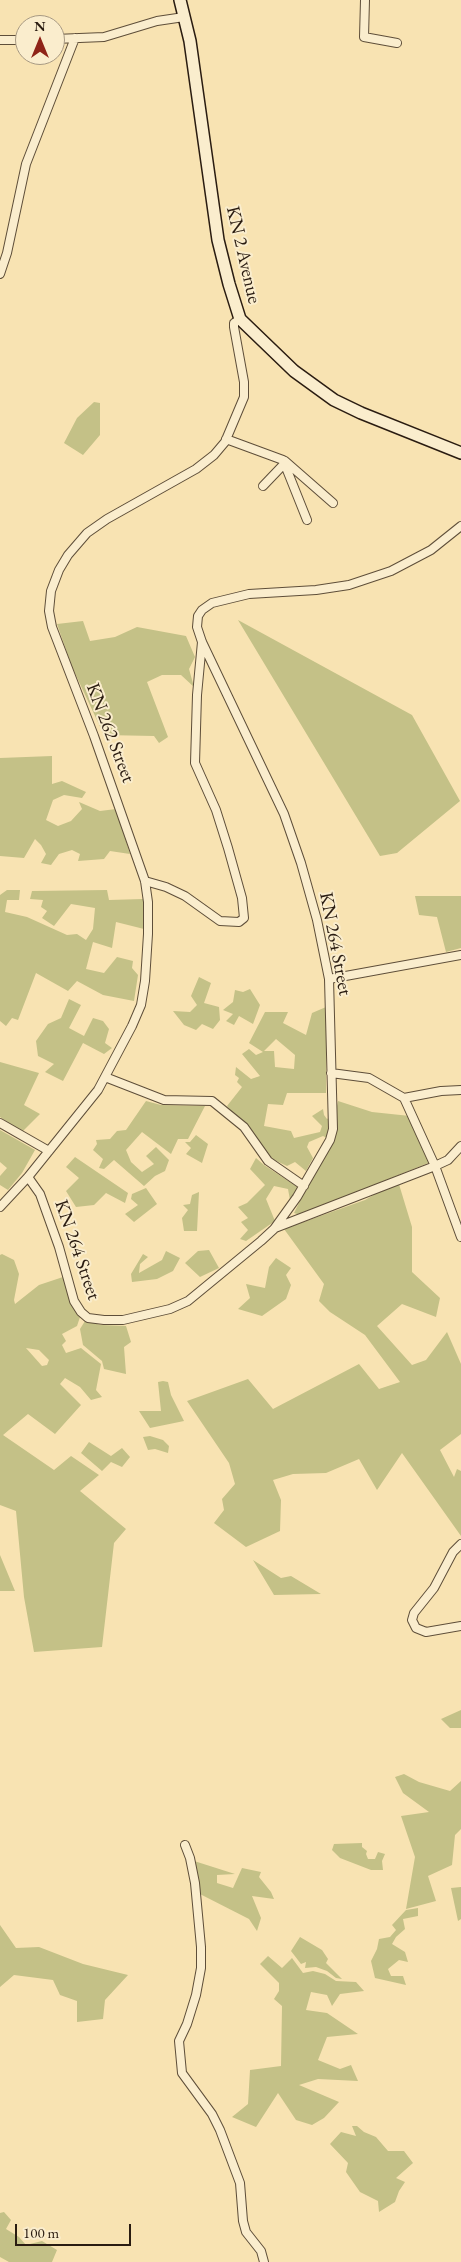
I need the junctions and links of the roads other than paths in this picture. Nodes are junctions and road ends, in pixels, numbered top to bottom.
1 (180, 0) edge
2 (365, 0) edge
3 (184, 17) junction
4 (65, 38) edge
5 (75, 38) junction
6 (0, 40) edge
7 (15, 40) edge
8 (397, 43) dead end
9 (0, 274) edge
10 (240, 319) junction
11 (226, 439) junction
12 (461, 453) edge
13 (284, 462) junction
14 (263, 486) dead end
15 (333, 502) dead end
16 (306, 520) dead end
17 (461, 526) edge
18 (202, 642) junction
19 (146, 881) junction
20 (461, 955) edge
21 (329, 979) junction
22 (331, 1073) junction
23 (105, 1077) junction
24 (461, 1090) edge
25 (404, 1098) junction
26 (0, 1124) edge
27 (461, 1146) edge
28 (49, 1151) junction
29 (436, 1166) junction
30 (28, 1177) junction
31 (304, 1186) junction
32 (0, 1207) edge
33 (274, 1229) junction
34 (461, 1237) edge
35 (461, 1544) edge
36 (461, 1626) edge
37 (185, 1845) dead end
38 (264, 2262) edge

1 - 3 main road, KN 2 Avenue
2 - 8 street
3 - 5 street
3 - 10 main road, KN 2 Avenue
4 - 5 street
5 - 9 street
6 - 7 street
10 - 11 street, KN 262 Street
10 - 12 main road, KN 2 Avenue
11 - 13 street
11 - 19 street, KN 262 Street
13 - 14 street
13 - 15 street
13 - 16 street
17 - 18 street, KN 264 Street
18 - 19 street
18 - 21 street, KN 264 Street
19 - 23 street, KN 262 Street
20 - 21 street
21 - 22 street, KN 264 Street
22 - 25 street
22 - 31 street, KN 264 Street
23 - 28 street, KN 262 Street
23 - 31 street
24 - 25 street
25 - 29 street
26 - 28 street
27 - 29 street
28 - 30 street, KN 262 Street
29 - 33 street
29 - 34 street
30 - 32 street, KN 262 Street
30 - 33 street, KN 264 Street
31 - 33 street, KN 264 Street
35 - 36 street
37 - 38 street

